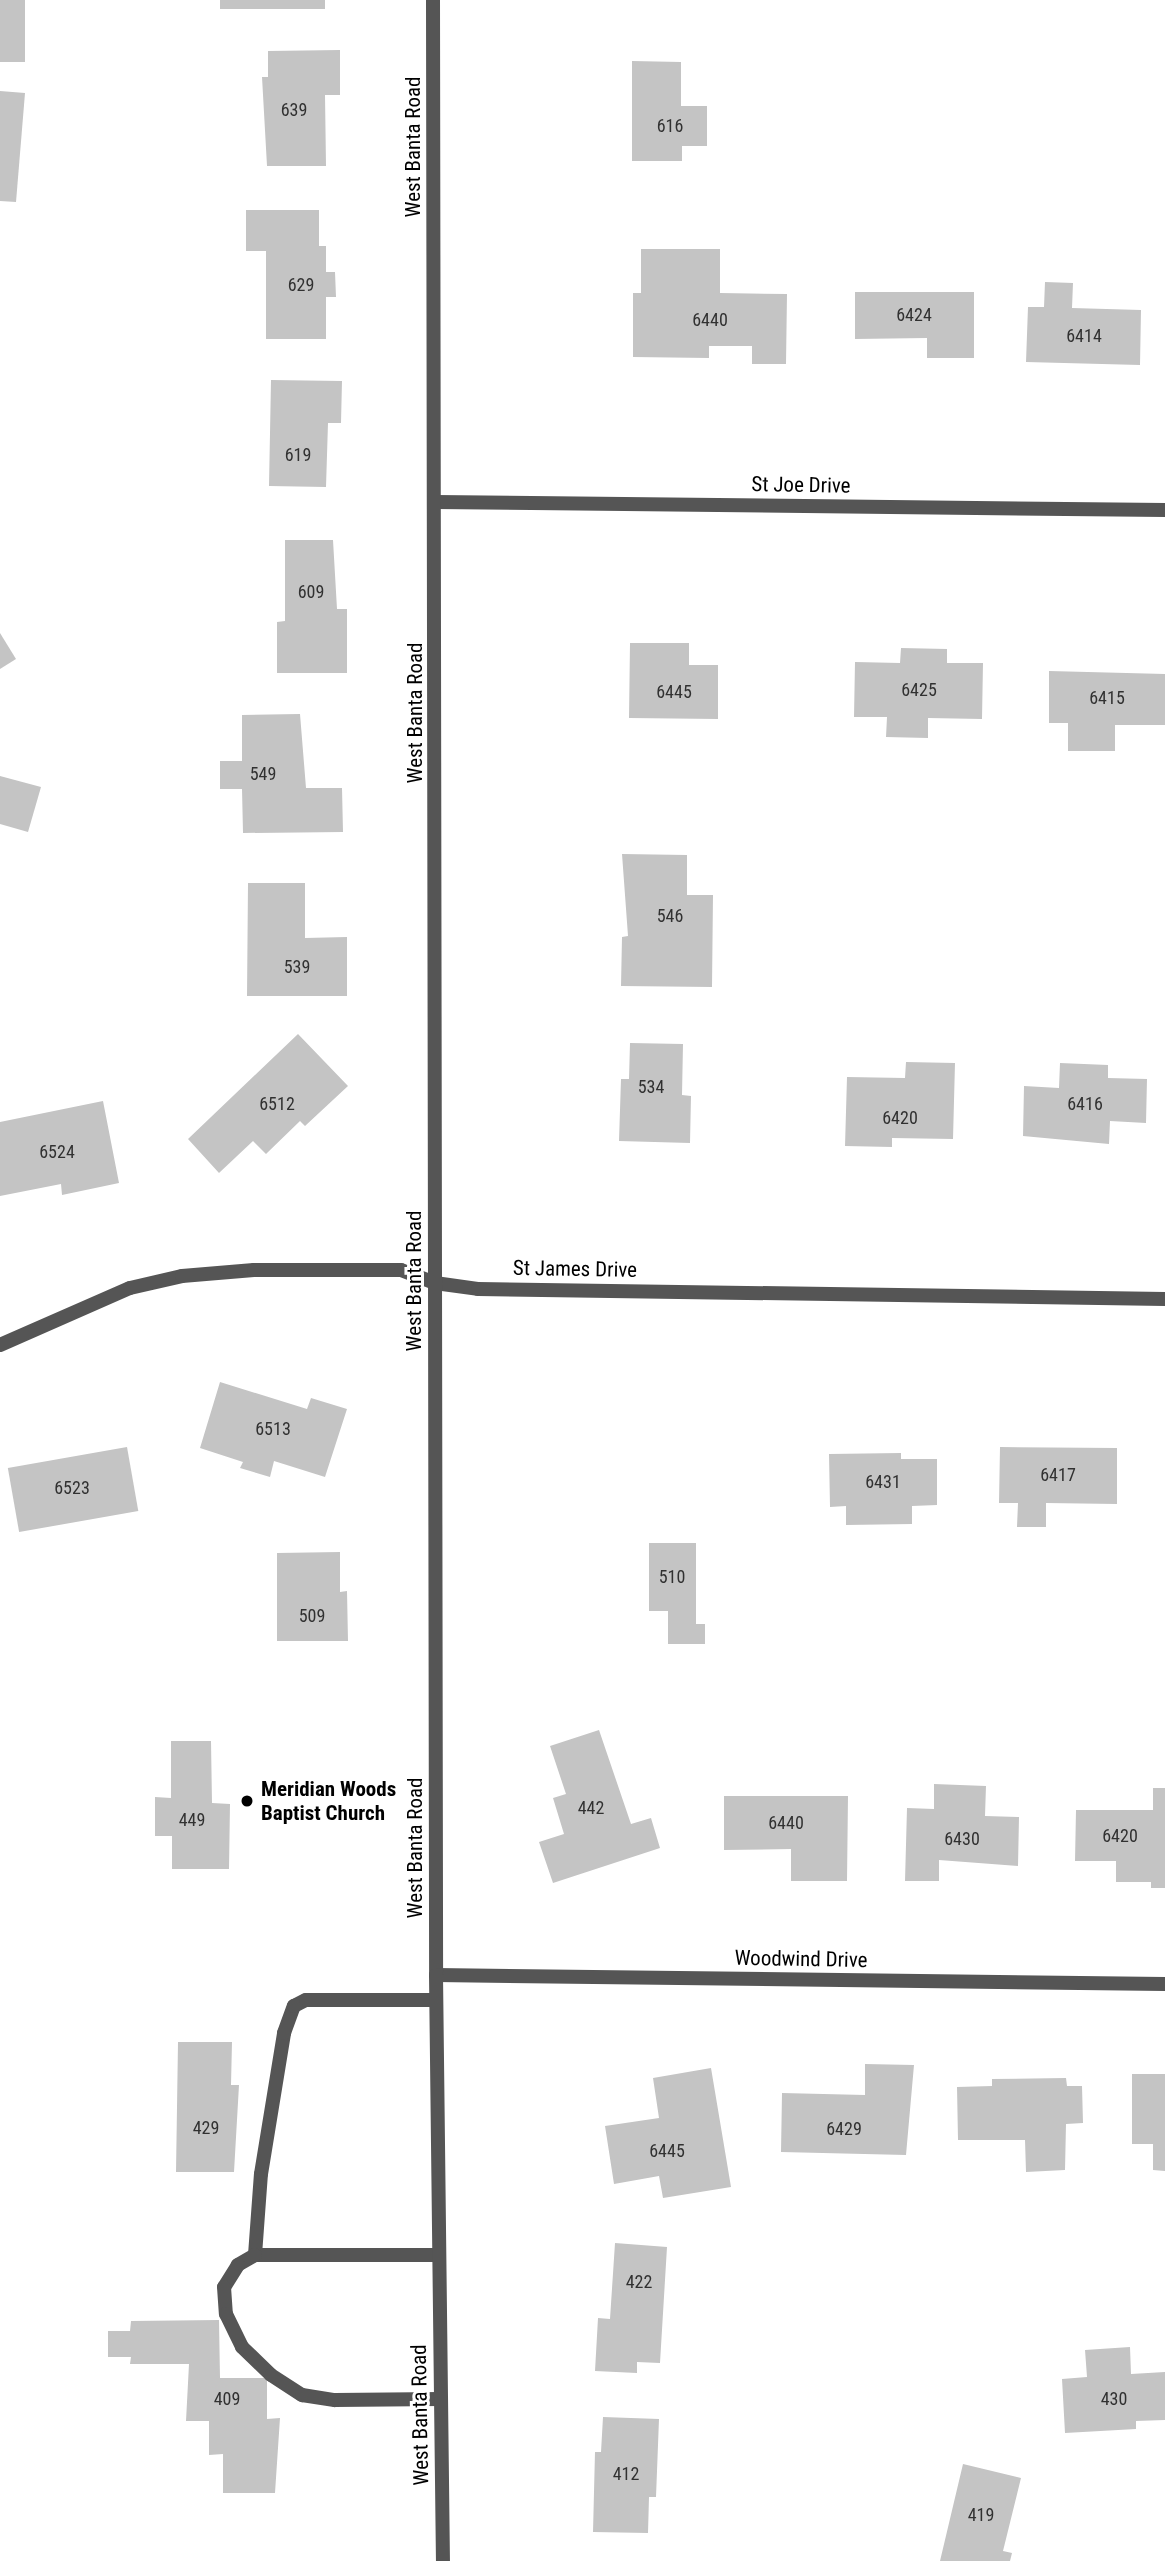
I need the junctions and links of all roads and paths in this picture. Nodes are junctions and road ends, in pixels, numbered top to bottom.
1 (433, 0) edge
2 (436, 502) junction
3 (1165, 510) edge
4 (435, 1283) junction
5 (1165, 1299) edge
6 (0, 1345) edge
7 (436, 1975) junction
8 (1165, 1984) edge
9 (436, 2000) junction
10 (255, 2255) junction
11 (439, 2255) junction
12 (441, 2399) junction
13 (443, 2561) edge

1 - 2 street, West Banta Road
2 - 3 street, St Joe Drive
2 - 4 street, West Banta Road
4 - 5 street, St James Drive
4 - 6 street, St James Drive
4 - 7 street, West Banta Road
7 - 8 street, Woodwind Drive
7 - 9 street, West Banta Road
9 - 10 street
9 - 11 street, West Banta Road
10 - 11 street
10 - 12 street
11 - 12 street, West Banta Road
12 - 13 street, West Banta Road

